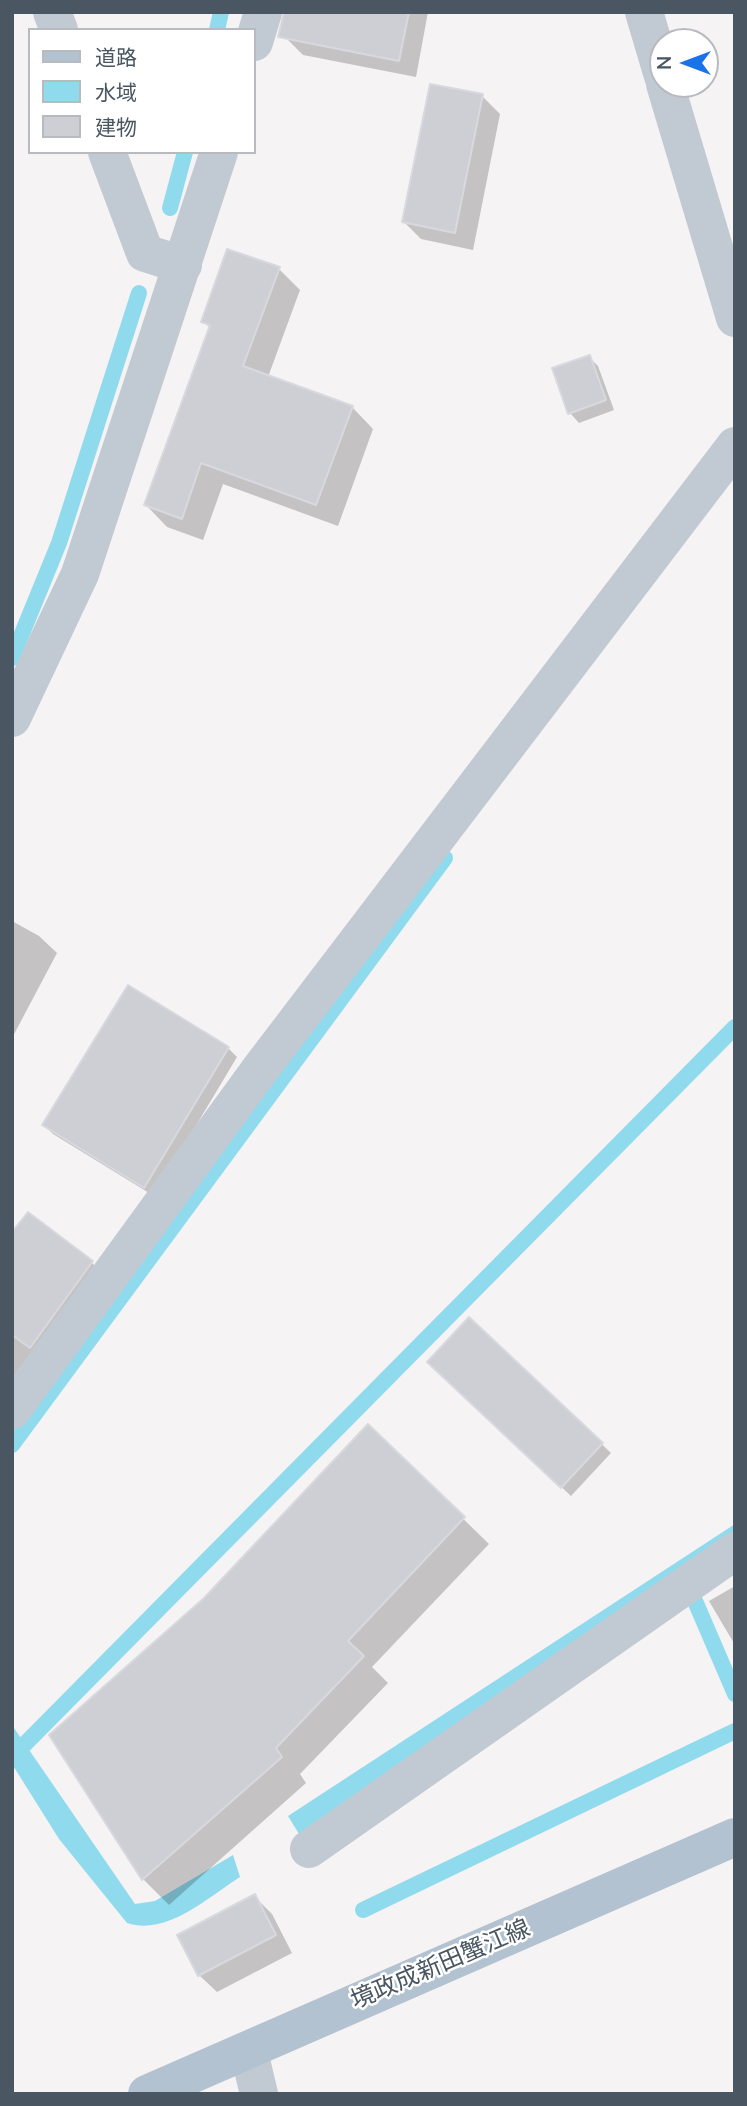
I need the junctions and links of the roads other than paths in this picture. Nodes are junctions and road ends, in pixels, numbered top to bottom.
1 (263, 12) edge
2 (644, 12) edge
3 (649, 29) edge
4 (256, 35) edge
5 (669, 98) edge
6 (108, 154) edge
7 (218, 154) edge
8 (183, 265) junction
9 (735, 318) edge
10 (735, 446) edge
11 (12, 718) edge
12 (12, 1410) edge
13 (735, 1550) edge
14 (735, 1837) edge
15 (309, 1849) dead end
16 (248, 2052) junction
17 (147, 2094) edge
18 (259, 2094) edge

1 - 4 street
2 - 3 street
5 - 9 street
6 - 8 street
7 - 8 street
8 - 11 street
10 - 12 street
13 - 15 street
14 - 16 main road, 境政成新田蟹江線
16 - 17 main road, 境政成新田蟹江線
16 - 18 street

